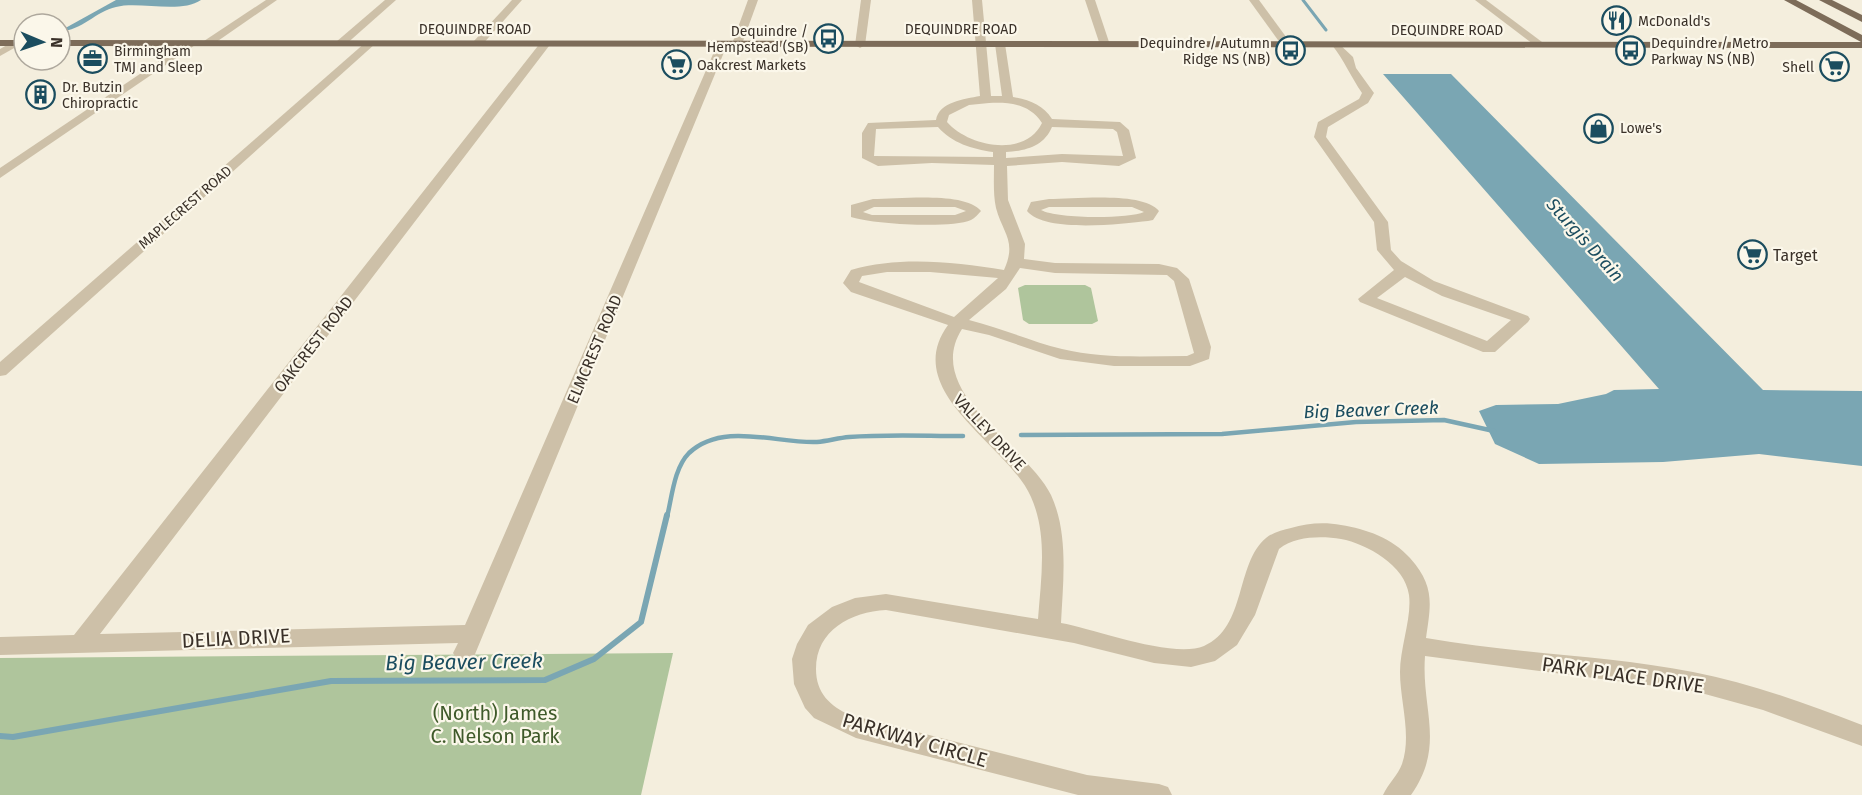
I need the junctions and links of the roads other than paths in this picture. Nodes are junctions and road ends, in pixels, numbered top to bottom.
1 (272, 0) edge
2 (391, 0) edge
3 (517, 0) edge
4 (753, 0) edge
5 (866, 0) edge
6 (977, 0) edge
7 (1090, 0) edge
8 (1254, 0) edge
9 (1480, 0) edge
10 (1789, 0) edge
11 (1824, 0) edge
12 (1825, 19) junction
13 (1862, 19) edge
14 (1509, 23) junction
15 (1862, 25) edge
16 (1862, 39) edge
17 (72, 43) edge
18 (208, 43) junction
19 (194, 44) junction
20 (340, 44) junction
21 (370, 44) junction
22 (477, 44) junction
23 (545, 44) junction
24 (982, 44) junction
25 (1000, 44) junction
26 (730, 45) junction
27 (860, 45) junction
28 (1105, 45) junction
29 (1287, 45) junction
30 (1324, 45) junction
31 (1337, 45) junction
32 (1529, 45) junction
33 (1541, 45) junction
34 (1862, 45) edge
35 (1350, 68) junction
36 (997, 100) junction
37 (940, 123) junction
38 (1048, 123) junction
39 (1000, 155) junction
40 (0, 174) edge
41 (974, 211) junction
42 (1004, 211) junction
43 (1034, 211) junction
44 (1012, 269) junction
45 (1403, 271) junction
46 (957, 322) junction
47 (0, 370) edge
48 (1049, 630) junction
49 (80, 644) junction
50 (469, 644) joint
51 (1414, 645) junction
52 (0, 646) edge
53 (1862, 736) edge
54 (1159, 795) edge
55 (1396, 795) edge

1 - 18 street
2 - 20 street
3 - 22 street
4 - 26 street, ELMCREST ROAD
5 - 27 street
6 - 24 street
7 - 28 street
8 - 29 street
9 - 14 street
10 - 12 main road
11 - 13 main road
12 - 15 main road
12 - 16 main road
14 - 32 street
14 - 33 street
17 - 19 main road, DEQUINDRE ROAD
18 - 19 main road, DEQUINDRE ROAD
18 - 20 main road, DEQUINDRE ROAD
19 - 40 street
20 - 21 main road, DEQUINDRE ROAD
21 - 22 main road, DEQUINDRE ROAD
21 - 47 street, MAPLECREST ROAD
22 - 23 main road, DEQUINDRE ROAD
23 - 26 main road, DEQUINDRE ROAD
23 - 49 street, OAKCREST ROAD
24 - 25 main road, DEQUINDRE ROAD
24 - 27 main road, DEQUINDRE ROAD
24 - 36 street
25 - 28 main road, DEQUINDRE ROAD
25 - 36 street
26 - 27 main road, DEQUINDRE ROAD
26 - 50 street, ELMCREST ROAD
28 - 29 main road, DEQUINDRE ROAD
29 - 30 main road, DEQUINDRE ROAD
30 - 31 main road, DEQUINDRE ROAD
30 - 35 street
31 - 32 main road, DEQUINDRE ROAD
31 - 35 street
32 - 33 main road, DEQUINDRE ROAD
33 - 34 main road, DEQUINDRE ROAD
35 - 45 street
36 - 37 street
36 - 38 street
37 - 39 street
37 - 39 street
38 - 39 street
38 - 39 street
39 - 42 street
41 - 41 street
41 - 42 street
42 - 43 street
42 - 44 street
43 - 43 street
44 - 46 street, VALLEY DRIVE
44 - 46 street
44 - 46 street
45 - 45 street
46 - 48 street, VALLEY DRIVE
48 - 51 street, PARKWAY CIRCLE
48 - 54 street, PARKWAY CIRCLE
49 - 50 street, DELIA DRIVE
49 - 52 street, DELIA DRIVE
51 - 53 street, PARK PLACE DRIVE
51 - 55 street, PARKWAY CIRCLE

